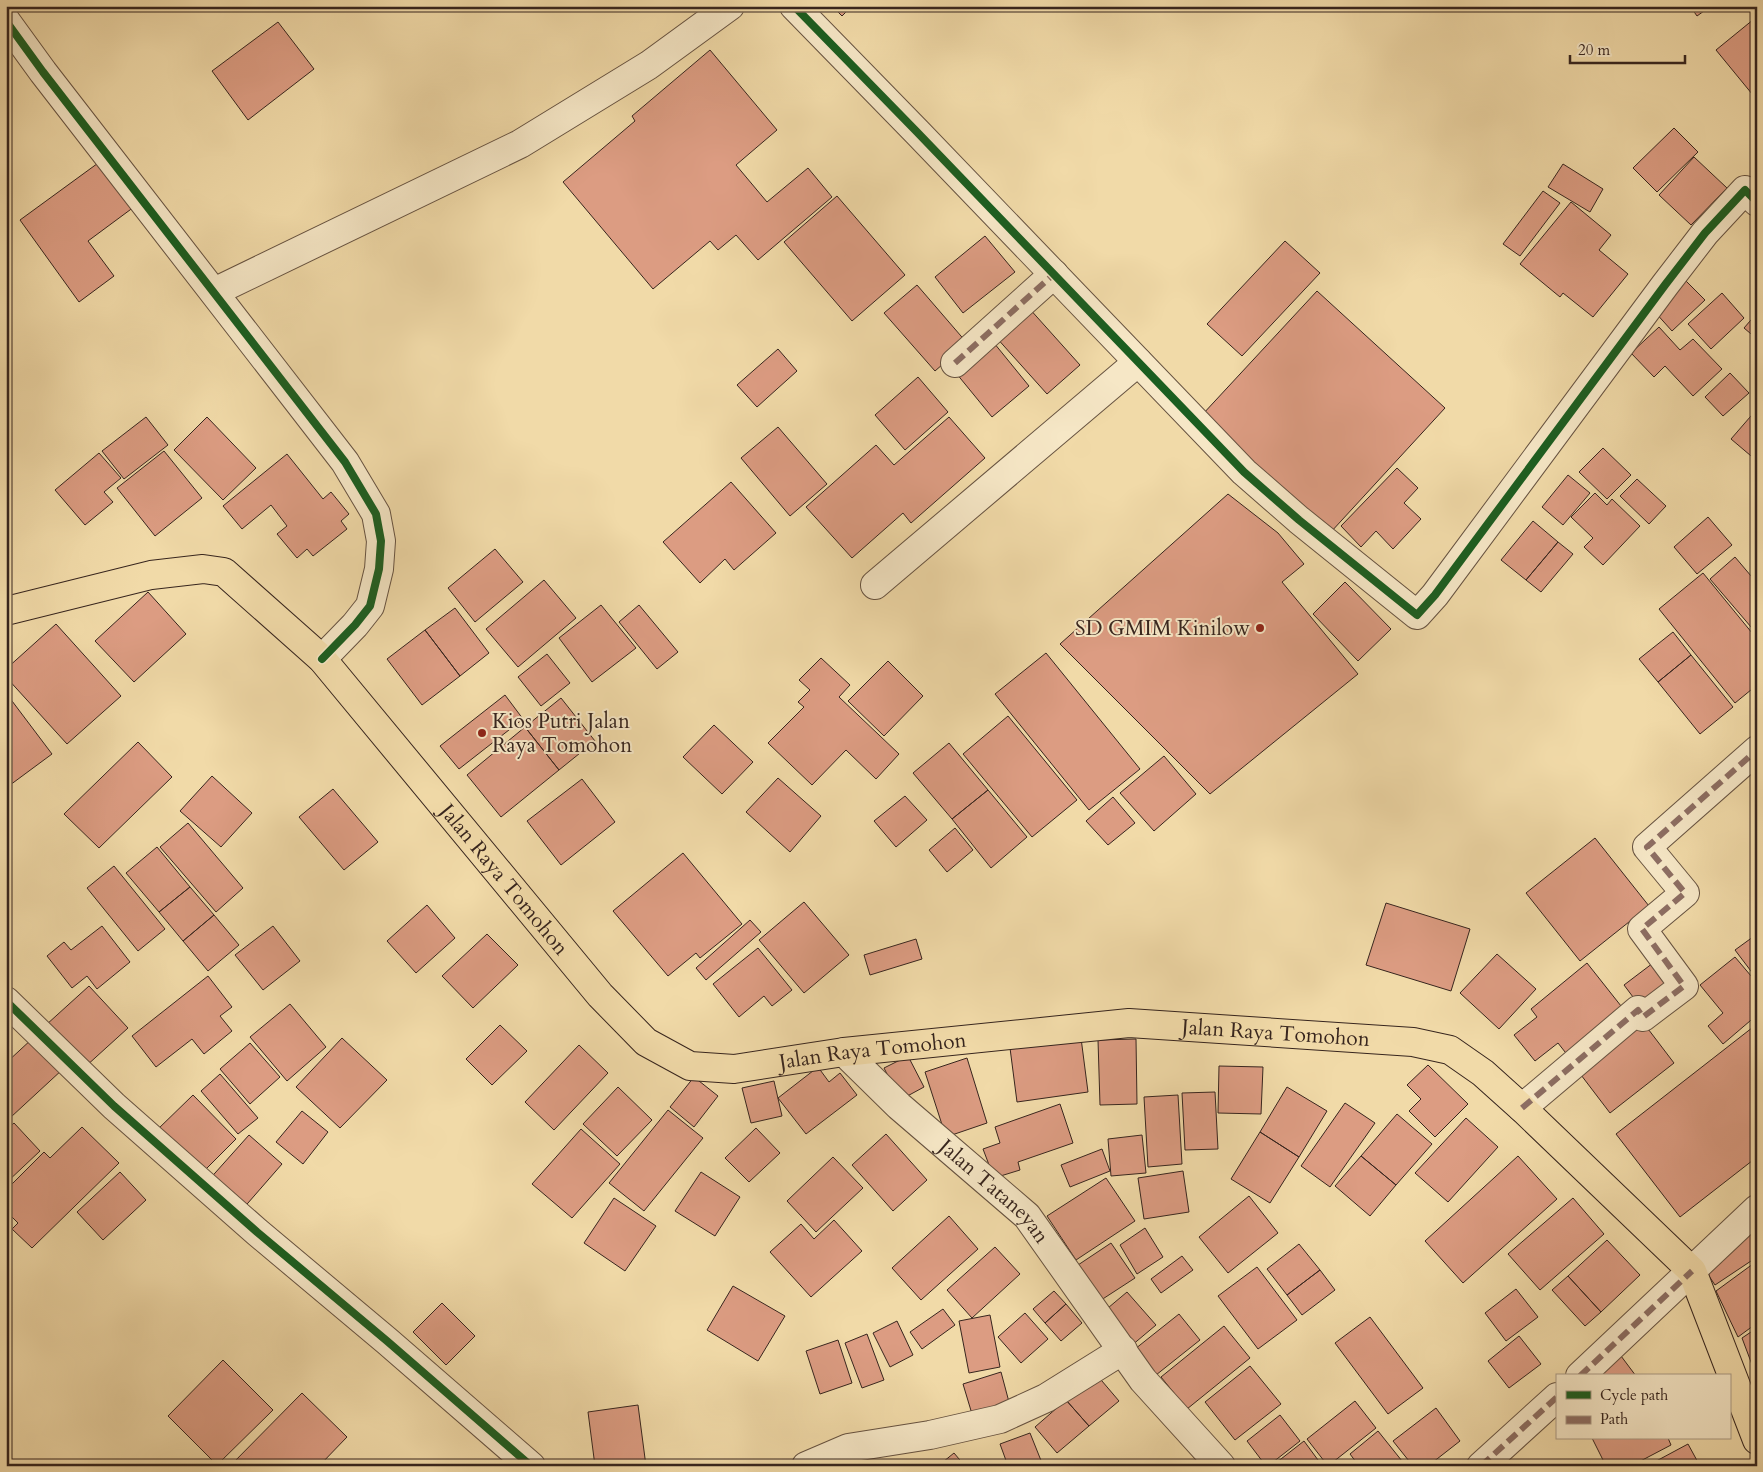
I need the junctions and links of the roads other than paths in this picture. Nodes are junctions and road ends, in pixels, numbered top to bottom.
1 (730, 6) edge
2 (794, 6) edge
3 (6, 21) edge
4 (1757, 202) edge
5 (1054, 274) junction
6 (214, 292) junction
7 (1138, 362) junction
8 (954, 363) dead end
9 (874, 585) dead end
10 (6, 611) edge
11 (322, 659) junction
12 (1757, 750) edge
13 (6, 1001) edge
14 (844, 1052) junction
15 (1522, 1108) junction
16 (1757, 1209) edge
17 (1692, 1271) junction
18 (1124, 1350) junction
19 (1582, 1374) edge
20 (1556, 1398) edge
21 (1757, 1440) edge
22 (531, 1466) edge
23 (806, 1466) edge
24 (1221, 1466) edge
25 (1481, 1466) edge

1 - 6 street
2 - 5 street
3 - 6 street
4 - 7 street
5 - 7 street
5 - 8 street
6 - 11 street
7 - 9 street
10 - 11 highway, Jalan Raya Tomohon
11 - 14 highway, Jalan Raya Tomohon
12 - 15 street
13 - 22 street
14 - 15 highway, Jalan Raya Tomohon
14 - 18 street, Jalan Tataneyan
15 - 17 highway, Jalan Raya Tomohon
16 - 17 street
17 - 19 street
17 - 21 highway, Jalan Raya Tomohon
18 - 23 street
18 - 24 street, Jalan Tataneyan
20 - 25 street

